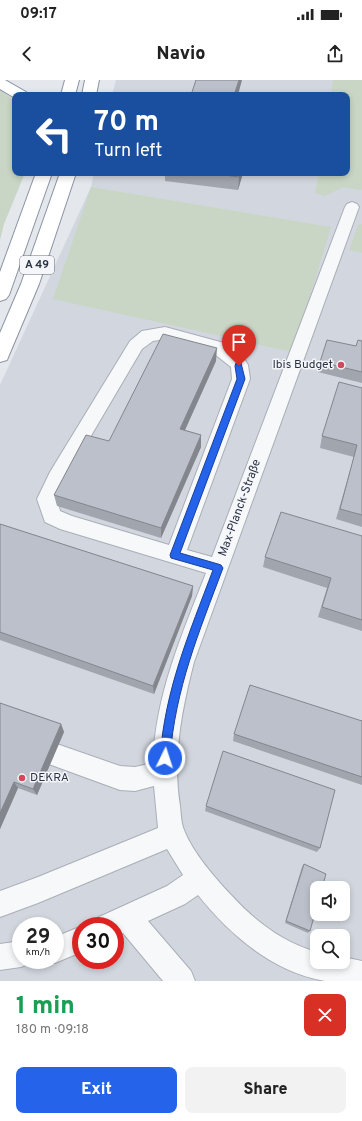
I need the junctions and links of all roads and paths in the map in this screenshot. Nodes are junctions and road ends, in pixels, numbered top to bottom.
1 (72, 80) edge
2 (92, 80) edge
3 (0, 83) edge
4 (16, 92) edge
5 (69, 92) edge
6 (90, 92) edge
7 (35, 176) edge
8 (43, 176) edge
9 (67, 176) edge
10 (352, 207) dead end
11 (25, 228) junction
12 (0, 295) edge
13 (0, 355) edge
14 (175, 555) junction
15 (218, 568) junction
16 (54, 756) edge
17 (164, 772) junction
18 (173, 834) junction
19 (201, 878) junction
20 (0, 904) edge
21 (124, 919) edge
22 (124, 928) edge
23 (12, 955) edge
24 (0, 957) edge
25 (362, 975) edge
26 (181, 981) edge

1 - 5 highway
2 - 6 highway
3 - 4 highway
7 - 11 highway
8 - 11 highway, A 49
9 - 13 highway, A 49
10 - 15 street, Max-Planck-Straße
11 - 12 highway, A 49
14 - 14 street
14 - 15 street
15 - 17 street, Max-Planck-Straße
16 - 17 street
17 - 18 street, Max-Planck-Straße
18 - 19 street, Max-Planck-Straße
18 - 20 street
19 - 21 street
19 - 25 street, Max-Planck-Straße
22 - 26 street
23 - 24 street

